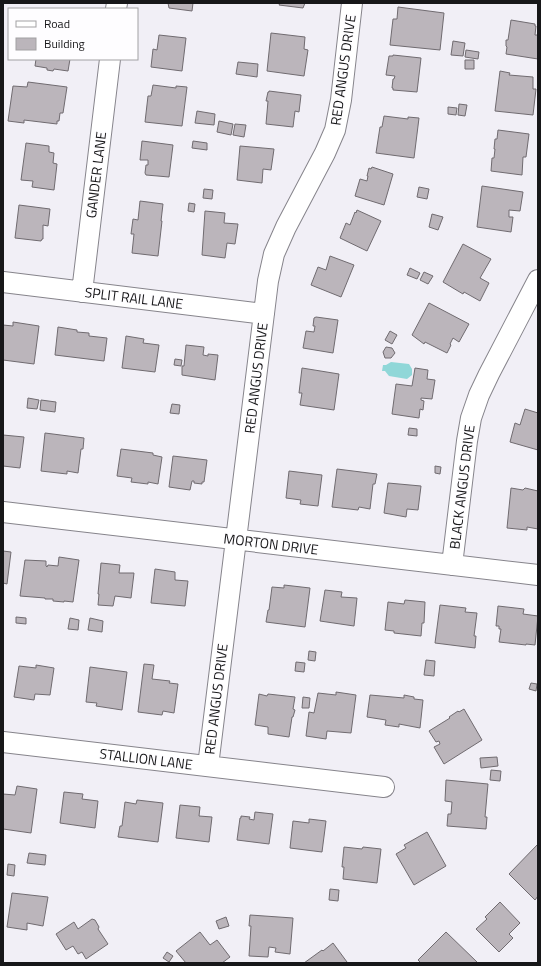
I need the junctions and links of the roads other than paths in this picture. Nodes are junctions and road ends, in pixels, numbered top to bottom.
1 (352, 3) edge
2 (110, 60) edge
3 (538, 280) edge
4 (3, 282) edge
5 (82, 292) junction
6 (264, 314) junction
7 (3, 512) edge
8 (236, 540) junction
9 (452, 565) junction
10 (538, 575) edge
11 (3, 742) edge
12 (208, 766) junction
13 (384, 787) dead end

1 - 6 street, RED ANGUS DRIVE
2 - 5 street, GANDER LANE
3 - 9 street, BLACK ANGUS DRIVE
4 - 5 street, SPLIT RAIL LANE
5 - 6 street, SPLIT RAIL LANE
6 - 8 street, RED ANGUS DRIVE
7 - 8 street, MORTON DRIVE
8 - 9 street, MORTON DRIVE
8 - 12 street, RED ANGUS DRIVE
9 - 10 street, MORTON DRIVE
11 - 12 street, STALLION LANE
12 - 13 street, STALLION LANE

